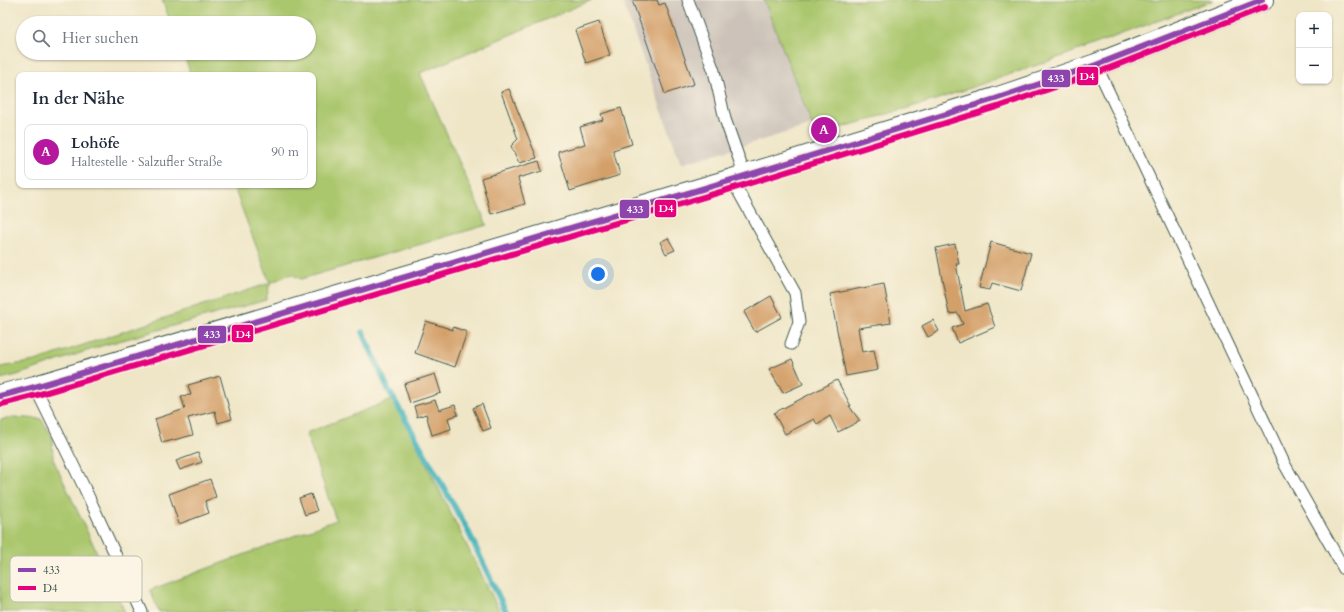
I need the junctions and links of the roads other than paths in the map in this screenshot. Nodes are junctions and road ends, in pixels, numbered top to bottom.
1 (688, 0) edge
2 (1262, 0) edge
3 (1096, 65) junction
4 (738, 178) junction
5 (791, 344) dead end
6 (35, 387) junction
7 (0, 396) edge
8 (116, 556) edge
9 (1344, 569) edge
10 (137, 602) edge
11 (142, 612) edge

1 - 4 lane
2 - 3 main road
3 - 4 main road
3 - 9 lane
4 - 5 lane
4 - 6 main road
6 - 7 main road
6 - 8 lane
10 - 11 lane

